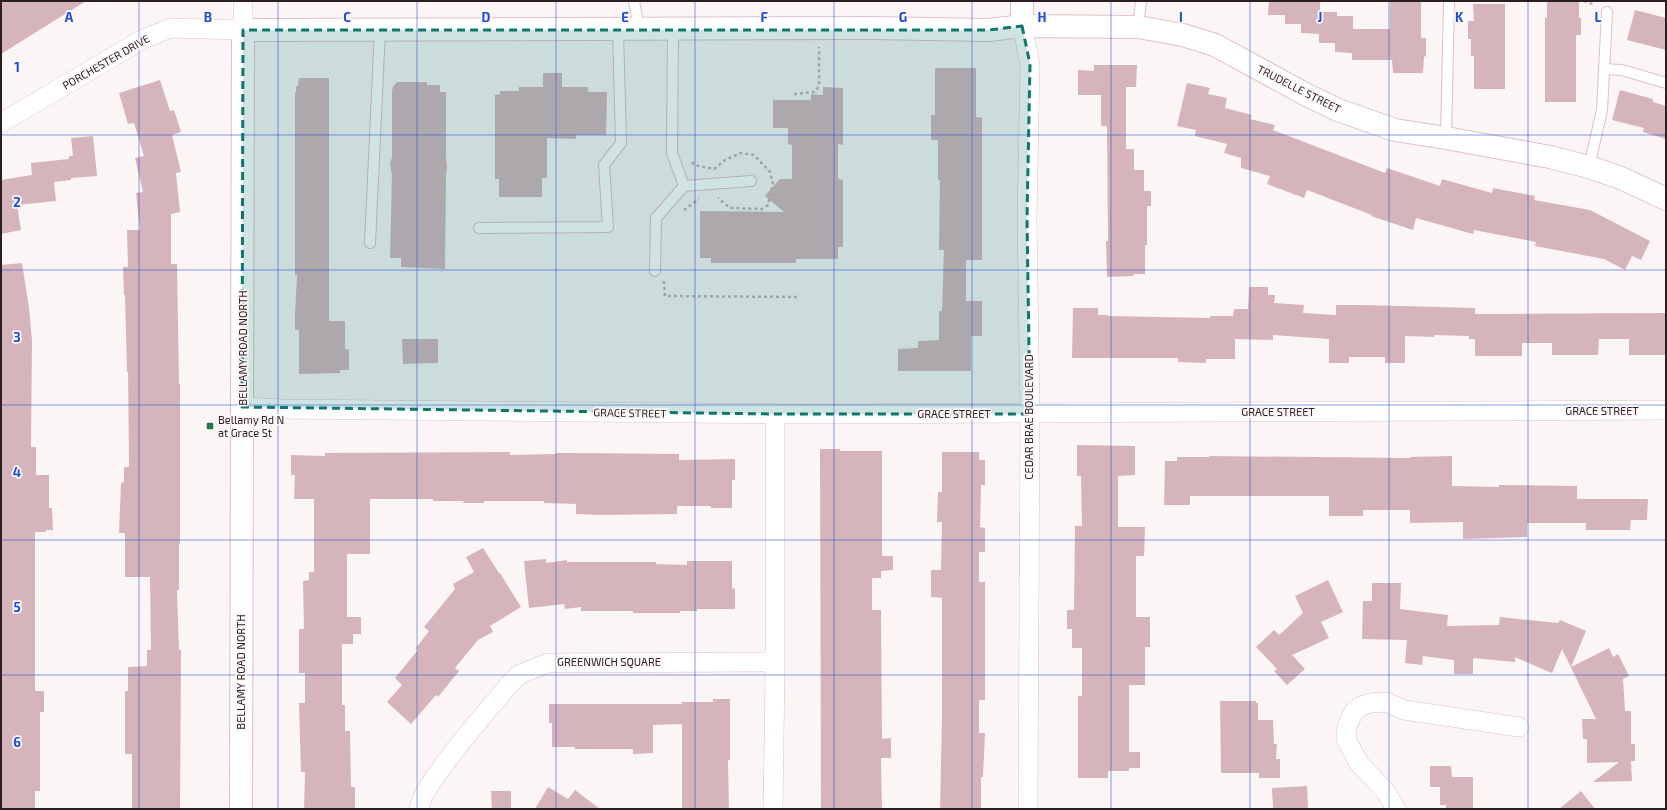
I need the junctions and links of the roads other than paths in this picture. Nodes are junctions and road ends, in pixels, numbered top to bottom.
1 (243, 1) edge
2 (634, 1) edge
3 (1022, 1) edge
4 (1140, 1) edge
5 (1449, 1) edge
6 (1607, 12) dead end
7 (1022, 26) junction
8 (1138, 27) junction
9 (639, 29) junction
10 (673, 29) junction
11 (243, 30) junction
12 (380, 30) junction
13 (618, 30) junction
14 (1604, 69) junction
15 (1666, 83) edge
16 (1, 123) edge
17 (1446, 138) junction
18 (1589, 167) junction
19 (751, 181) dead end
20 (684, 186) junction
21 (1666, 199) edge
22 (479, 228) dead end
23 (370, 244) dead end
24 (655, 271) dead end
25 (242, 407) junction
26 (1666, 410) edge
27 (775, 414) junction
28 (1030, 414) junction
29 (775, 662) junction
30 (1519, 727) dead end
31 (241, 809) edge
32 (419, 809) edge
33 (772, 809) edge
34 (1028, 809) edge
35 (1396, 809) edge

1 - 11 street, BELLAMY ROAD NORTH
2 - 9 lane
3 - 7 street
4 - 8 lane
5 - 17 lane
6 - 14 lane
7 - 8 street, TRUDELLE STREET
7 - 10 street
7 - 28 street, CEDAR BRAE BOULEVARD
8 - 17 street, TRUDELLE STREET
9 - 10 street
9 - 13 street
10 - 20 lane
11 - 12 street
11 - 16 street, PORCHESTER DRIVE
11 - 25 street, BELLAMY ROAD NORTH
12 - 13 street
12 - 23 lane
13 - 22 lane
14 - 15 lane
14 - 18 lane
17 - 18 street, TRUDELLE STREET
18 - 21 street, TRUDELLE STREET
19 - 20 lane
20 - 24 lane
25 - 27 street, GRACE STREET
25 - 31 street, BELLAMY ROAD NORTH
26 - 28 street, GRACE STREET
27 - 28 street, GRACE STREET
27 - 29 street
28 - 34 street, CEDAR BRAE BOULEVARD
29 - 32 street, GREENWICH SQUARE
29 - 33 street
30 - 35 street

